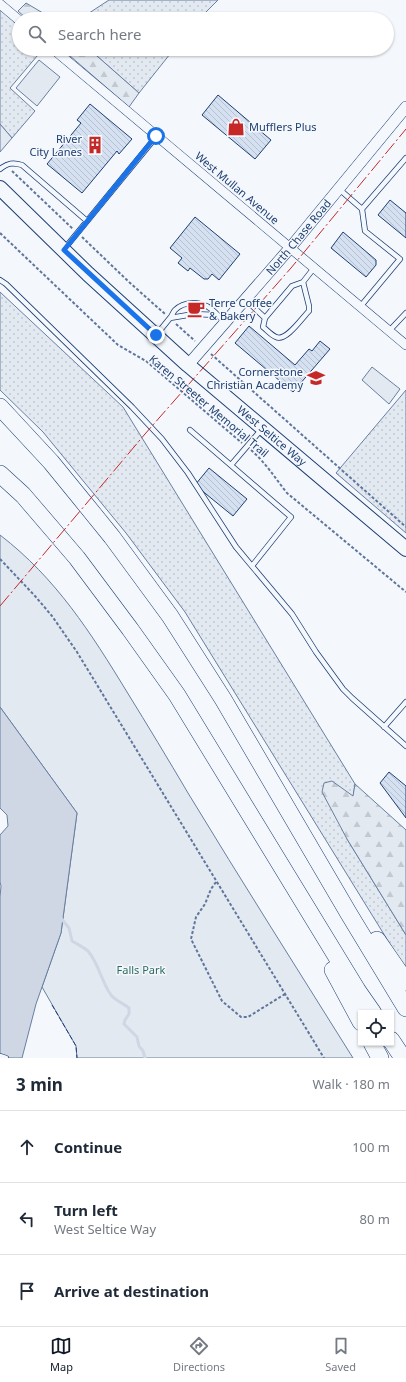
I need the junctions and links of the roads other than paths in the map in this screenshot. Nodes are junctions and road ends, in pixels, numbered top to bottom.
1 (0, 4) edge
2 (12, 14) edge
3 (61, 56) edge
4 (406, 108) edge
5 (156, 136) junction
6 (406, 158) edge
7 (0, 169) edge
8 (0, 188) edge
9 (338, 188) junction
10 (362, 210) junction
11 (87, 221) junction
12 (290, 248) junction
13 (64, 250) junction
14 (314, 268) junction
15 (0, 280) edge
16 (303, 282) junction
17 (245, 300) junction
18 (360, 307) junction
19 (406, 313) edge
20 (216, 315) junction
21 (170, 318) junction
22 (264, 318) junction
23 (226, 323) junction
24 (389, 331) junction
25 (156, 335) junction
26 (406, 345) edge
27 (188, 365) junction
28 (0, 408) edge
29 (262, 428) junction
30 (190, 430) dead end
31 (231, 466) junction
32 (0, 474) edge
33 (406, 549) edge
34 (252, 566) junction
35 (223, 699) junction
36 (406, 702) edge
37 (384, 728) junction
38 (406, 746) edge
39 (265, 838) junction
40 (406, 982) edge
41 (406, 1008) edge
42 (371, 1010) edge
43 (358, 1016) edge
44 (394, 1044) edge
45 (374, 1046) edge
46 (0, 1056) edge
47 (6, 1058) edge
48 (380, 1058) edge
49 (403, 1058) edge

1 - 2 street
3 - 5 street, West Mullan Avenue
4 - 9 street, North Chase Road
5 - 11 lane
5 - 12 street, West Mullan Avenue
6 - 10 lane
7 - 11 lane
8 - 13 main road, West Seltice Way
9 - 10 lane
9 - 12 street, North Chase Road
10 - 18 lane
11 - 13 lane
12 - 14 street, West Mullan Avenue
12 - 17 street, North Chase Road
13 - 25 main road, West Seltice Way
14 - 16 lane
14 - 18 street, West Mullan Avenue
15 - 34 lane
16 - 22 lane
16 - 22 lane
17 - 22 lane
17 - 23 street, North Chase Road
18 - 24 street, West Mullan Avenue
19 - 24 lane
20 - 21 lane
20 - 21 lane
20 - 23 lane
21 - 25 lane
23 - 27 street, North Chase Road
24 - 26 street, West Mullan Avenue
25 - 27 main road, West Seltice Way
27 - 29 main road, West Seltice Way
28 - 35 highway
29 - 31 lane
29 - 33 main road, West Seltice Way
30 - 31 lane
31 - 34 lane
32 - 39 highway
34 - 37 lane
35 - 40 highway
35 - 41 highway
36 - 37 lane
37 - 38 lane
39 - 42 highway
39 - 43 highway
44 - 49 highway
45 - 48 highway
46 - 47 lane

